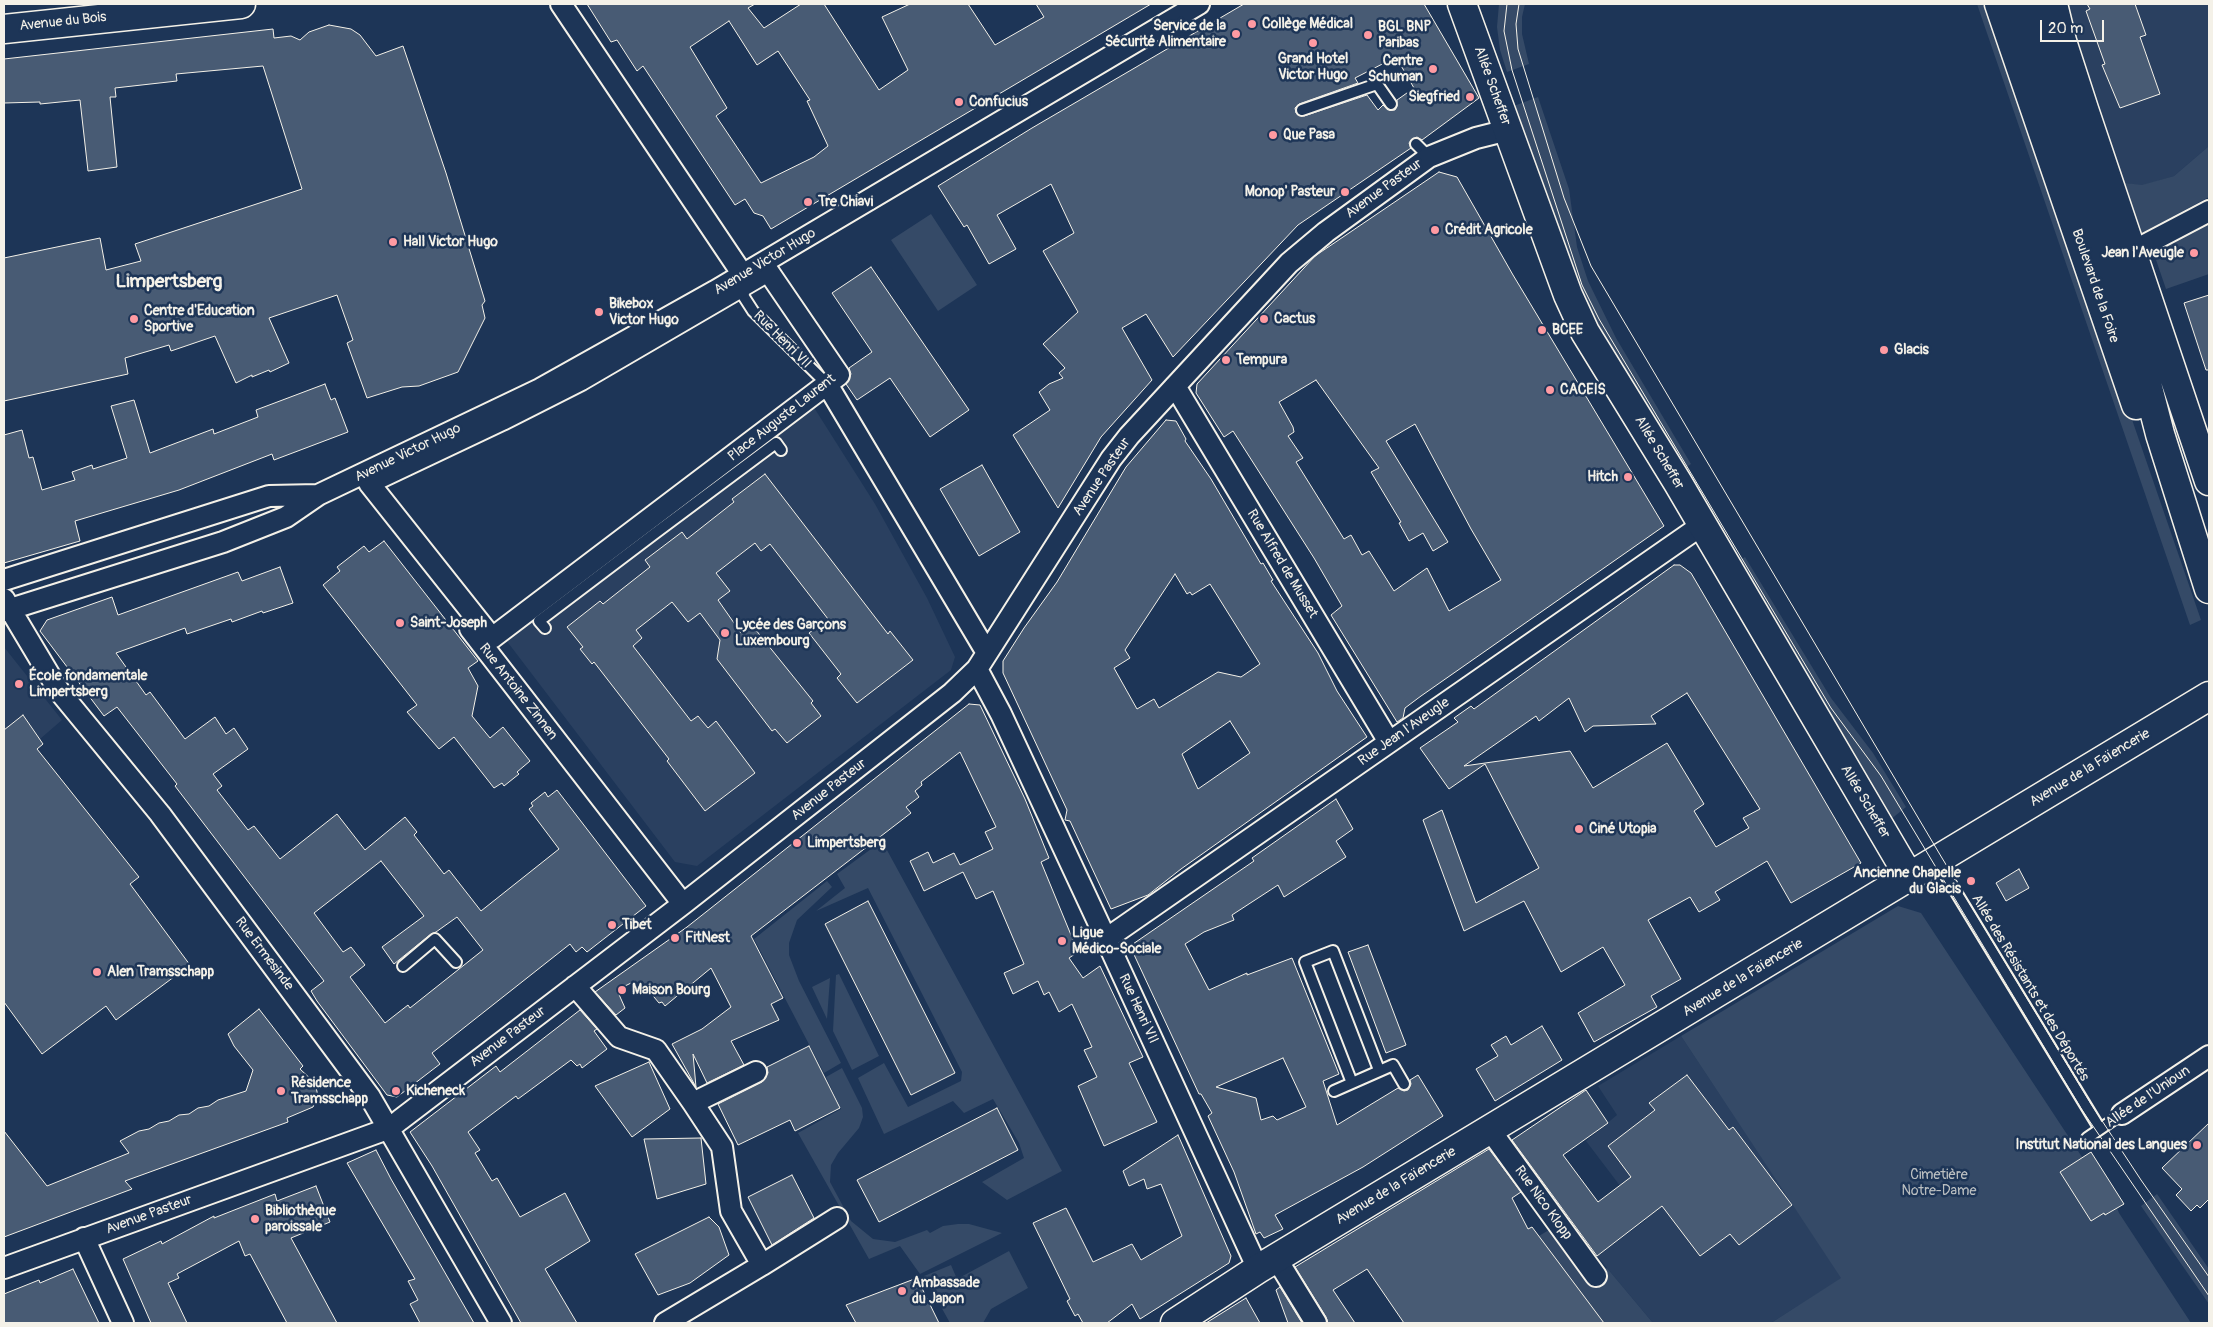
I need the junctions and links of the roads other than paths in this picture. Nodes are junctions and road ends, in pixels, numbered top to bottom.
1 (241, 4) edge
2 (561, 4) edge
3 (1199, 4) edge
4 (1462, 4) edge
5 (1999, 4) edge
6 (2024, 4) edge
7 (2053, 4) edge
8 (4, 28) edge
9 (1391, 104) dead end
10 (1302, 110) dead end
11 (1508, 130) junction
12 (2209, 211) edge
13 (2133, 251) junction
14 (743, 280) junction
15 (2128, 310) junction
16 (827, 384) junction
17 (1175, 386) junction
18 (781, 450) dead end
19 (354, 479) junction
20 (2209, 481) edge
21 (318, 495) junction
22 (2209, 502) edge
23 (1702, 525) junction
24 (2205, 576) edge
25 (4, 580) edge
26 (6, 607) edge
27 (545, 628) dead end
28 (982, 661) junction
29 (2209, 696) edge
30 (1389, 742) junction
31 (1937, 861) junction
32 (1910, 878) junction
33 (683, 904) junction
34 (1106, 939) junction
35 (456, 962) dead end
36 (403, 966) dead end
37 (575, 986) junction
38 (2209, 1056) edge
39 (1379, 1070) junction
40 (756, 1072) dead end
41 (1352, 1083) junction
42 (1404, 1084) dead end
43 (1334, 1090) dead end
44 (693, 1102) junction
45 (2122, 1114) joint
46 (390, 1128) junction
47 (2100, 1129) junction
48 (1490, 1130) junction
49 (2087, 1138) dead end
50 (837, 1218) dead end
51 (84, 1238) junction
52 (1267, 1264) junction
53 (762, 1265) junction
54 (4, 1268) edge
55 (1596, 1276) dead end
56 (123, 1323) edge
57 (501, 1323) edge
58 (664, 1323) edge
59 (1175, 1323) edge
60 (1316, 1323) edge

1 - 8 main road, Avenue du Bois
2 - 14 street, Rue Henri VII
3 - 14 street, Avenue Victor Hugo
4 - 11 main road, Allée Scheffer
5 - 24 main road, Boulevard de la Foire
6 - 15 main road, Boulevard de la Foire
7 - 13 main road
9 - 10 lane
11 - 17 street, Avenue Pasteur
11 - 23 main road, Allée Scheffer
12 - 13 street
13 - 20 main road
14 - 16 lane, Rue Henri VII
14 - 16 street, Place Auguste Laurent
14 - 16 street, Place Auguste Laurent
14 - 19 street, Avenue Victor Hugo
15 - 22 main road, Boulevard de la Foire
15 - 24 main road, Boulevard de la Foire
16 - 28 street, Rue Henri VII
17 - 28 street, Avenue Pasteur
17 - 30 street, Rue Alfred de Musset
18 - 27 lane
19 - 21 street, Avenue Victor Hugo
19 - 33 street, Rue Antoine Zinnen
21 - 25 street, Avenue Victor Hugo
21 - 26 street, Avenue Victor Hugo
23 - 30 street, Rue Jean l'Aveugle
23 - 32 main road, Allée Scheffer
26 - 46 street, Rue Ermesinde
28 - 33 street, Avenue Pasteur
28 - 34 street, Rue Henri VII
29 - 31 main road, Avenue de la Faïencerie
30 - 34 street, Rue Jean l'Aveugle
31 - 32 main road, Avenue de la Faïencerie
31 - 47 lane, Allée des Résistants et des Déportés
32 - 48 main road, Avenue de la Faïencerie
33 - 37 street, Avenue Pasteur
34 - 52 street, Rue Henri VII
35 - 36 lane
37 - 44 street
37 - 46 street, Avenue Pasteur
38 - 45 street, Allée de l'Unioun
39 - 41 lane
39 - 41 lane
39 - 42 lane
40 - 44 street
41 - 43 lane
44 - 53 street
45 - 47 lane, Allée de l'Unioun
46 - 51 street, Avenue Pasteur
46 - 57 street, Rue Ermesinde
47 - 49 lane, Allée de l'Unioun
48 - 52 main road, Avenue de la Faïencerie
48 - 55 street, Rue Nico Klopp
50 - 53 street
51 - 54 street, Avenue Pasteur
51 - 56 street
52 - 59 main road, Avenue de la Faïencerie
52 - 60 street
53 - 58 street

